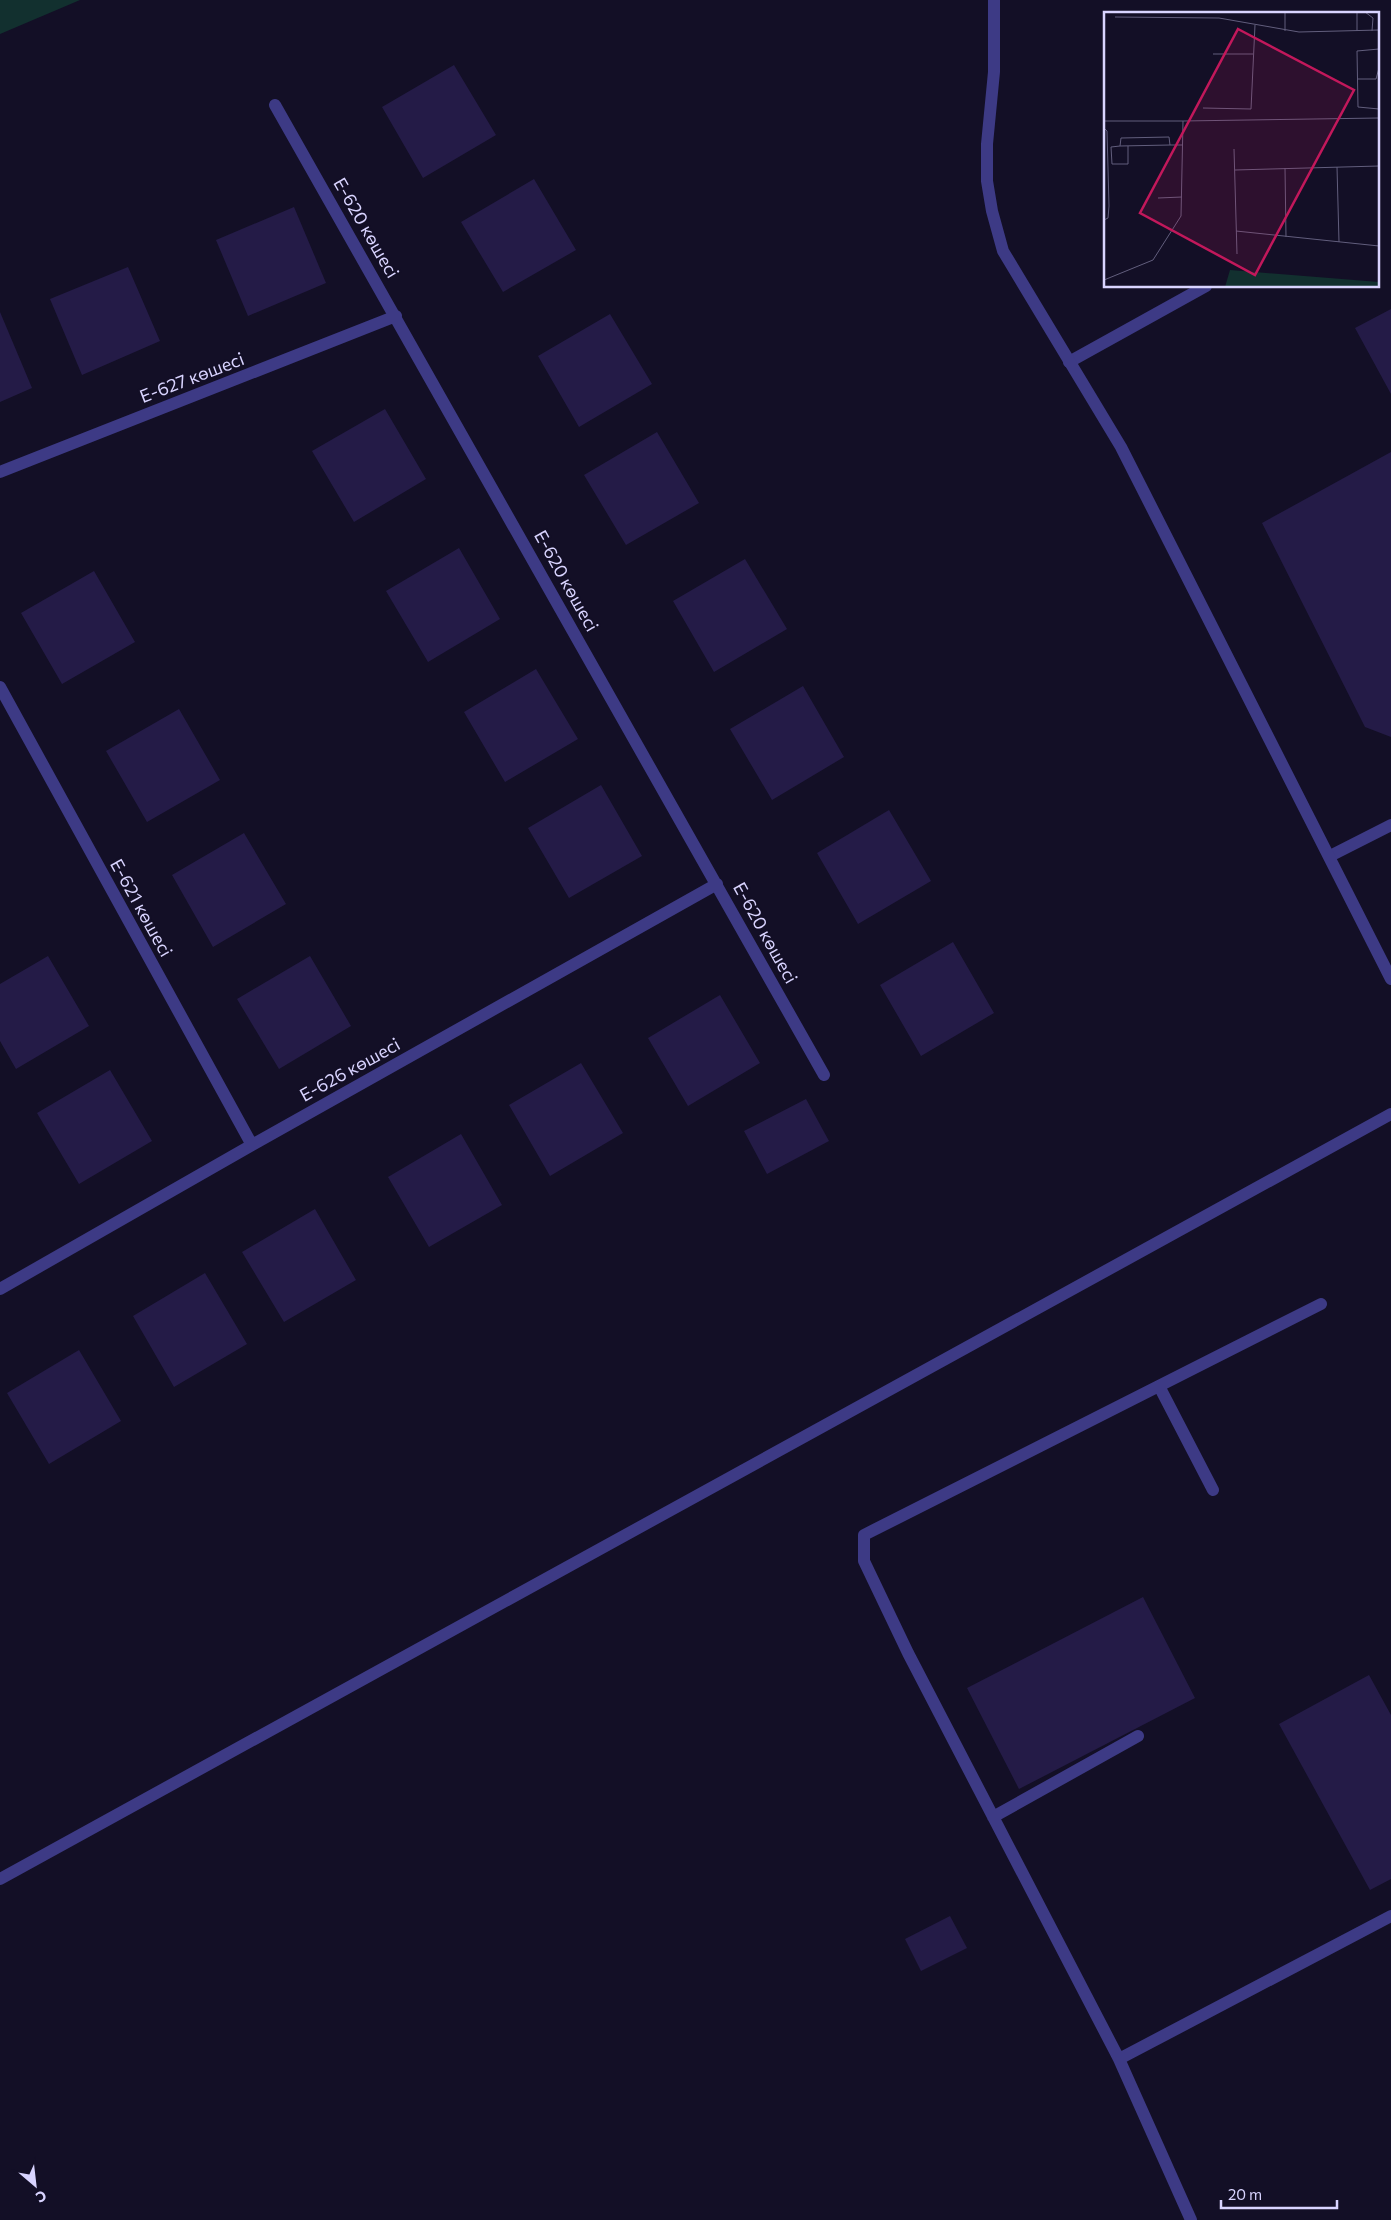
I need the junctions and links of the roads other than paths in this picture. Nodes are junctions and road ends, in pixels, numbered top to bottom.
1 (994, 0) edge
2 (275, 105) dead end
3 (1202, 288) edge
4 (396, 316) junction
5 (1069, 362) junction
6 (0, 472) edge
7 (0, 687) edge
8 (1391, 825) edge
9 (1330, 856) junction
10 (717, 884) junction
11 (1391, 979) edge
12 (824, 1074) dead end
13 (1391, 1114) edge
14 (252, 1145) junction
15 (0, 1289) edge
16 (1321, 1304) dead end
17 (1159, 1386) junction
18 (1213, 1490) dead end
19 (1138, 1736) dead end
20 (993, 1817) junction
21 (0, 1879) edge
22 (1391, 1916) edge
23 (1119, 2058) junction
24 (1191, 2220) edge

1 - 5 street
2 - 4 street, Е-620 көшесі
3 - 5 street
4 - 6 street, Е-627 көшесі
4 - 10 street, Е-620 көшесі
5 - 9 street
7 - 14 street, Е-621 көшесі
8 - 9 street
9 - 11 street
10 - 12 street, Е-620 көшесі
10 - 14 street, Е-626 көшесі
13 - 21 street
14 - 15 street, Е-626 көшесі
16 - 17 street
17 - 18 street
17 - 20 street
19 - 20 street
20 - 23 street
22 - 23 street
23 - 24 street

